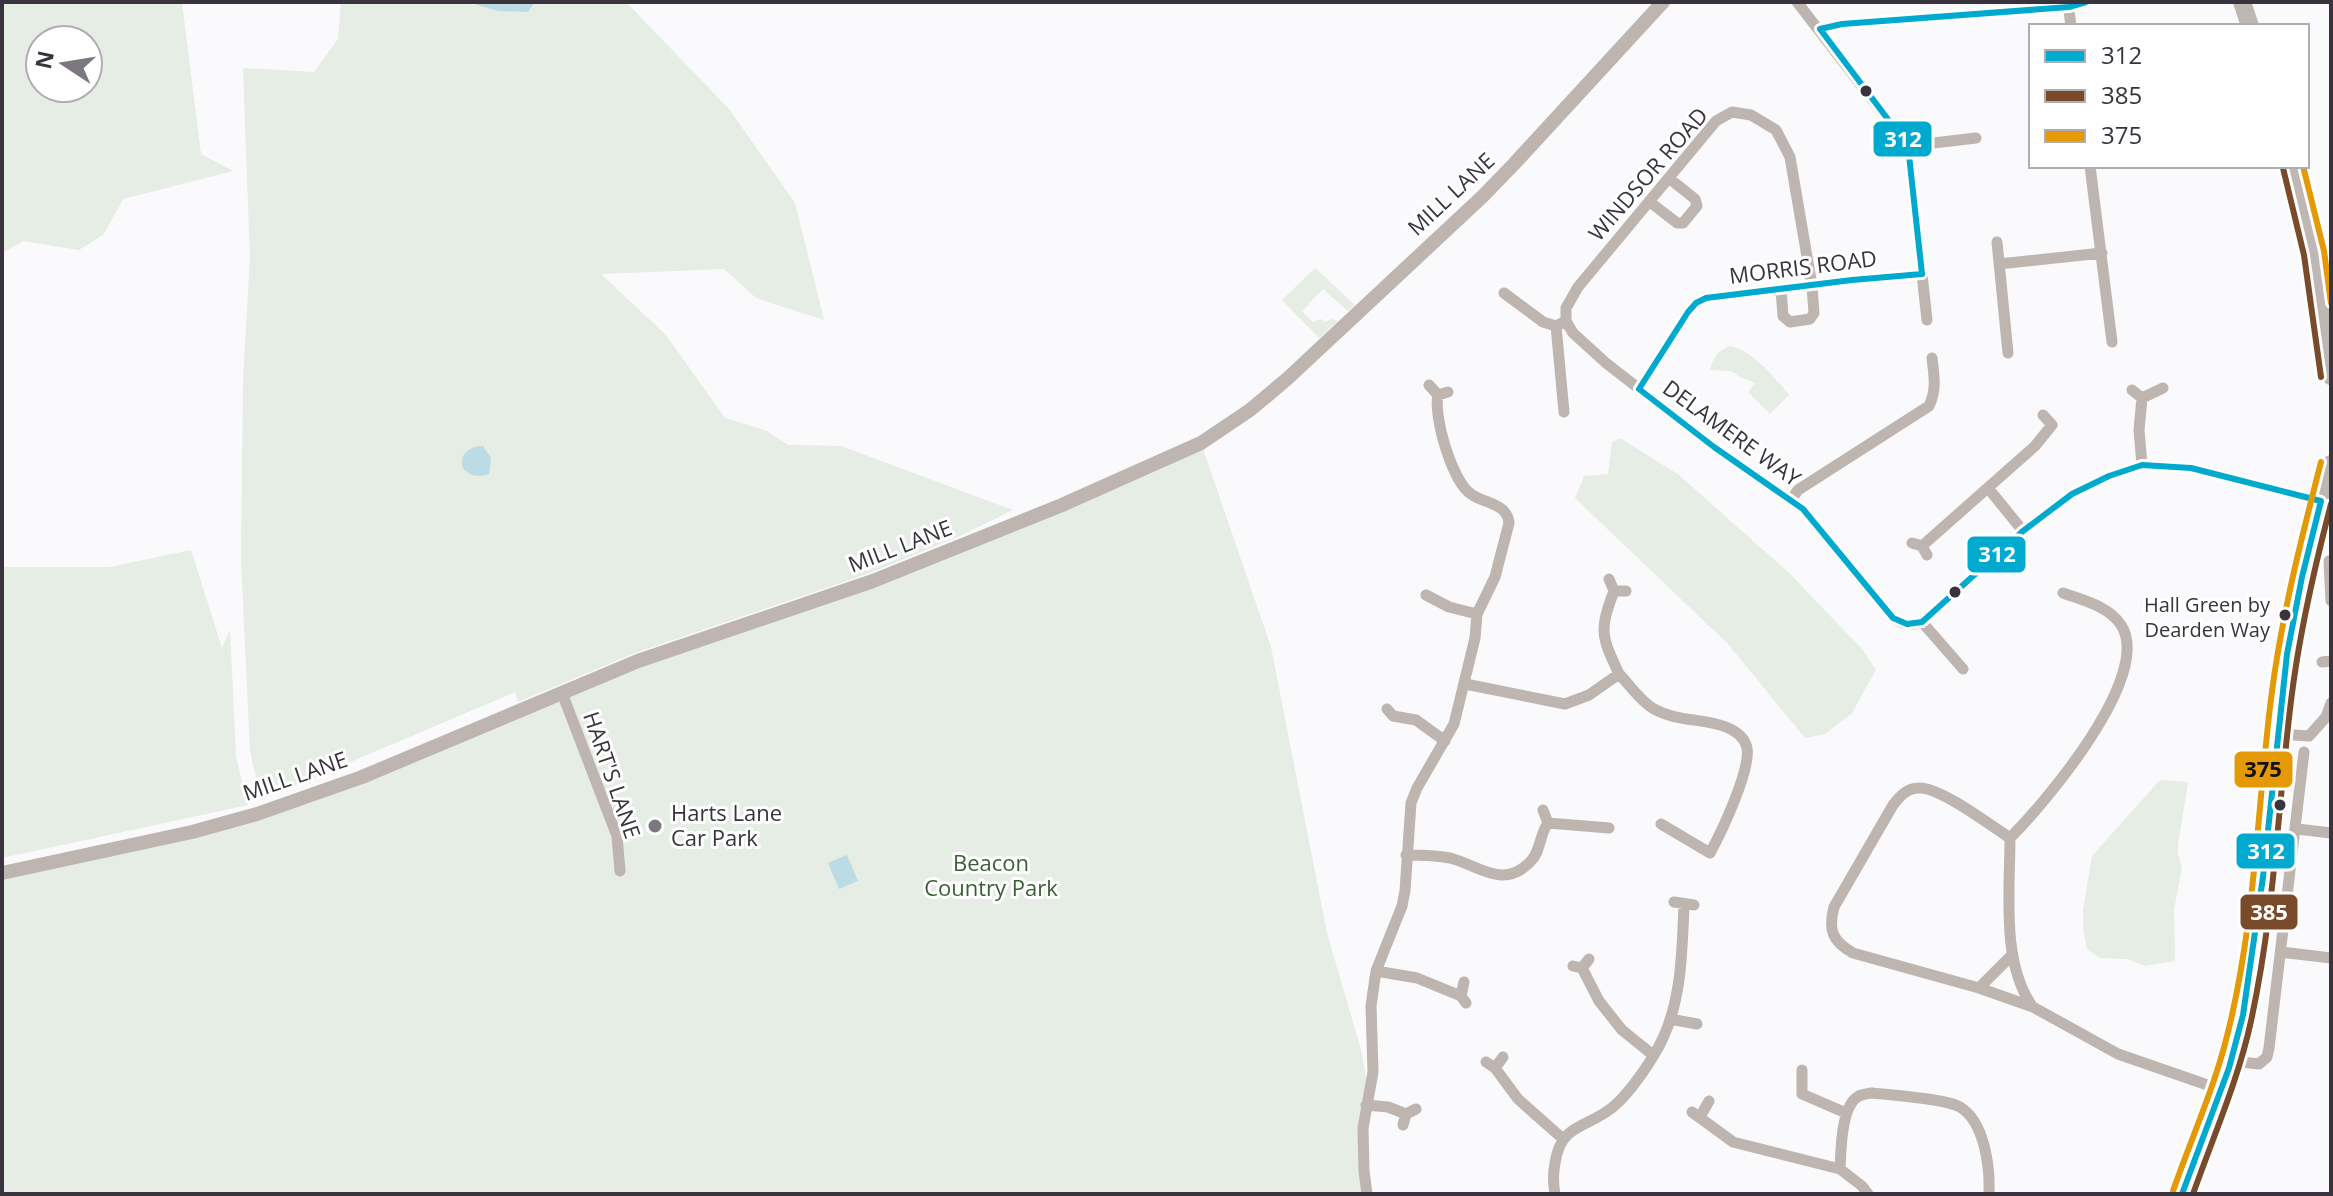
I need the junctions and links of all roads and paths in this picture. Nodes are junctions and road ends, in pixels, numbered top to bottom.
1 (1663, 2) edge
2 (1797, 2) edge
3 (2086, 2) edge
4 (2242, 2) edge
5 (2068, 4) edge
6 (2071, 24) edge
7 (2249, 24) edge
8 (1820, 29) junction
9 (1976, 138) dead end
10 (1908, 146) junction
11 (2090, 168) edge
12 (2293, 168) edge
13 (1670, 179) junction
14 (1650, 202) junction
15 (1997, 242) dead end
16 (2102, 253) junction
17 (1999, 264) junction
18 (1922, 274) junction
19 (1812, 286) junction
20 (1781, 289) junction
21 (1504, 293) dead end
22 (1927, 320) dead end
23 (1561, 323) junction
24 (2112, 342) dead end
25 (2008, 353) dead end
26 (1932, 358) dead end
27 (2331, 376) edge
28 (1429, 385) dead end
29 (2163, 388) dead end
30 (1639, 389) junction
31 (1564, 412) dead end
32 (2043, 415) dead end
33 (2331, 464) edge
34 (2142, 465) junction
35 (1988, 488) junction
36 (1791, 500) junction
37 (2321, 501) junction
38 (2023, 531) junction
39 (1920, 548) dead end
40 (2329, 561) dead end
41 (1616, 587) dead end
42 (2063, 593) dead end
43 (1426, 594) dead end
44 (2331, 601) edge
45 (1477, 614) junction
46 (1922, 622) junction
47 (1963, 669) dead end
48 (1619, 674) junction
49 (1465, 684) junction
50 (562, 693) junction
51 (2331, 703) edge
52 (1386, 709) dead end
53 (2278, 734) junction
54 (1445, 741) junction
55 (2304, 752) dead end
56 (1543, 810) dead end
57 (1548, 823) junction
58 (1662, 823) dead end
59 (2297, 829) junction
60 (1605, 831) dead end
61 (2331, 833) edge
62 (2010, 838) junction
63 (1406, 855) junction
64 (620, 871) dead end
65 (2, 873) edge
66 (1684, 904) dead end
67 (2281, 952) junction
68 (2011, 956) junction
69 (2331, 958) edge
70 (1581, 965) dead end
71 (1376, 971) junction
72 (1464, 982) dead end
73 (1979, 988) junction
74 (2033, 1007) junction
75 (1670, 1019) junction
76 (1697, 1024) dead end
77 (1653, 1055) junction
78 (1503, 1057) dead end
79 (2232, 1061) junction
80 (1802, 1070) dead end
81 (2222, 1090) junction
82 (1709, 1101) dead end
83 (1366, 1105) junction
84 (1846, 1113) junction
85 (1408, 1116) dead end
86 (1562, 1138) junction
87 (1840, 1169) junction
88 (1367, 1194) edge
89 (1555, 1194) edge
90 (1868, 1194) edge
91 (1989, 1194) edge
92 (2182, 1194) edge

1 - 50 street, MILL LANE
2 - 8 street
3 - 5 street
4 - 7 main road
5 - 6 street
5 - 8 street
8 - 10 street
9 - 10 street
10 - 18 street
11 - 16 street
12 - 27 main road
13 - 14 street, WINDSOR ROAD
13 - 14 street
13 - 19 street, WINDSOR ROAD
14 - 23 street, WINDSOR ROAD
15 - 17 street
16 - 17 street
16 - 24 street
17 - 25 street
18 - 19 street, MORRIS ROAD
18 - 22 street
19 - 20 street, MORRIS ROAD
19 - 20 street
20 - 30 street, MORRIS ROAD
21 - 23 street, DELAMERE WAY
23 - 30 street, DELAMERE WAY
23 - 31 street
26 - 36 street
28 - 45 street
29 - 34 street
30 - 36 street, DELAMERE WAY
32 - 35 street
33 - 37 main road
34 - 37 street
34 - 38 street
35 - 38 street
35 - 39 street
36 - 46 street, DELAMERE WAY
37 - 53 main road
38 - 46 street
40 - 44 street
41 - 48 street
42 - 62 street
43 - 45 street
45 - 49 street
46 - 47 street
48 - 49 street
48 - 58 street
49 - 54 street
50 - 64 street, HART'S LANE
50 - 65 street, MILL LANE
51 - 53 street
52 - 54 street
53 - 79 main road
54 - 63 street
55 - 59 street
56 - 57 street
57 - 60 street
57 - 63 street
59 - 61 street
59 - 67 street
62 - 68 street
62 - 73 street
63 - 71 street
66 - 75 street
67 - 69 street
67 - 79 street
68 - 73 street
68 - 74 street
70 - 77 street
71 - 72 street
71 - 83 street
73 - 74 street
74 - 81 street
75 - 76 street
75 - 77 street
77 - 86 street
78 - 86 street
79 - 81 main road
80 - 84 street
81 - 92 main road
82 - 87 street
83 - 85 street
83 - 88 street
84 - 87 street
84 - 91 street
86 - 89 street
87 - 90 street

